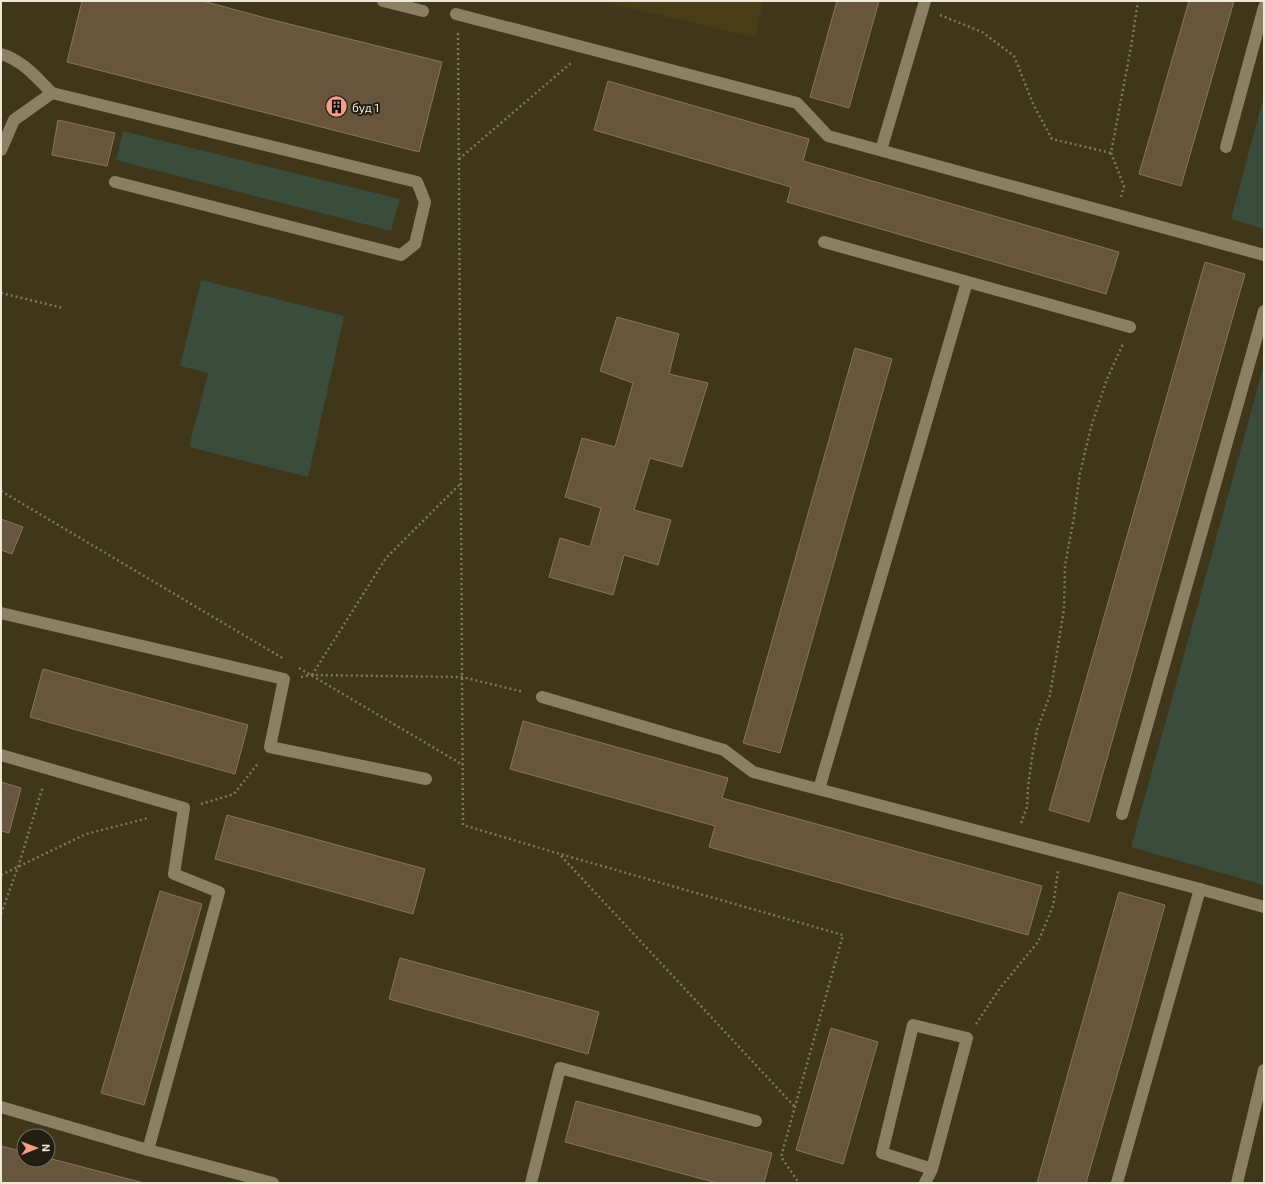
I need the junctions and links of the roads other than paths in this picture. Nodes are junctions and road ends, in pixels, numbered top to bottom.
1 (383, 1) edge
2 (924, 5) edge
3 (1264, 7) edge
4 (423, 11) dead end
5 (456, 14) road end
6 (1, 54) edge
7 (52, 93) junction
8 (1226, 147) dead end
9 (1, 150) edge
10 (881, 150) junction
11 (116, 182) dead end
12 (824, 242) dead end
13 (1264, 255) edge
14 (967, 282) junction
15 (1264, 311) edge
16 (1130, 327) road end
17 (1, 613) edge
18 (542, 697) road end
19 (1, 755) edge
20 (426, 779) dead end
21 (819, 789) junction
22 (1122, 814) dead end
23 (1200, 889) junction
24 (1264, 907) edge
25 (1264, 1070) edge
26 (1, 1107) edge
27 (756, 1121) dead end
28 (148, 1150) junction
29 (932, 1169) junction
30 (273, 1183) edge
31 (531, 1183) edge
32 (925, 1183) edge
33 (1117, 1183) edge
34 (1237, 1183) edge

1 - 4 street
2 - 10 street
3 - 8 street
5 - 10 street
6 - 7 street
7 - 9 street
7 - 11 street
10 - 13 street
12 - 14 street
14 - 16 street
14 - 21 street
15 - 22 street
17 - 20 street
18 - 21 street
19 - 28 street
21 - 23 street
23 - 24 street
23 - 33 street
25 - 34 street
26 - 28 street
27 - 31 street
28 - 30 street
29 - 29 street
29 - 32 street

